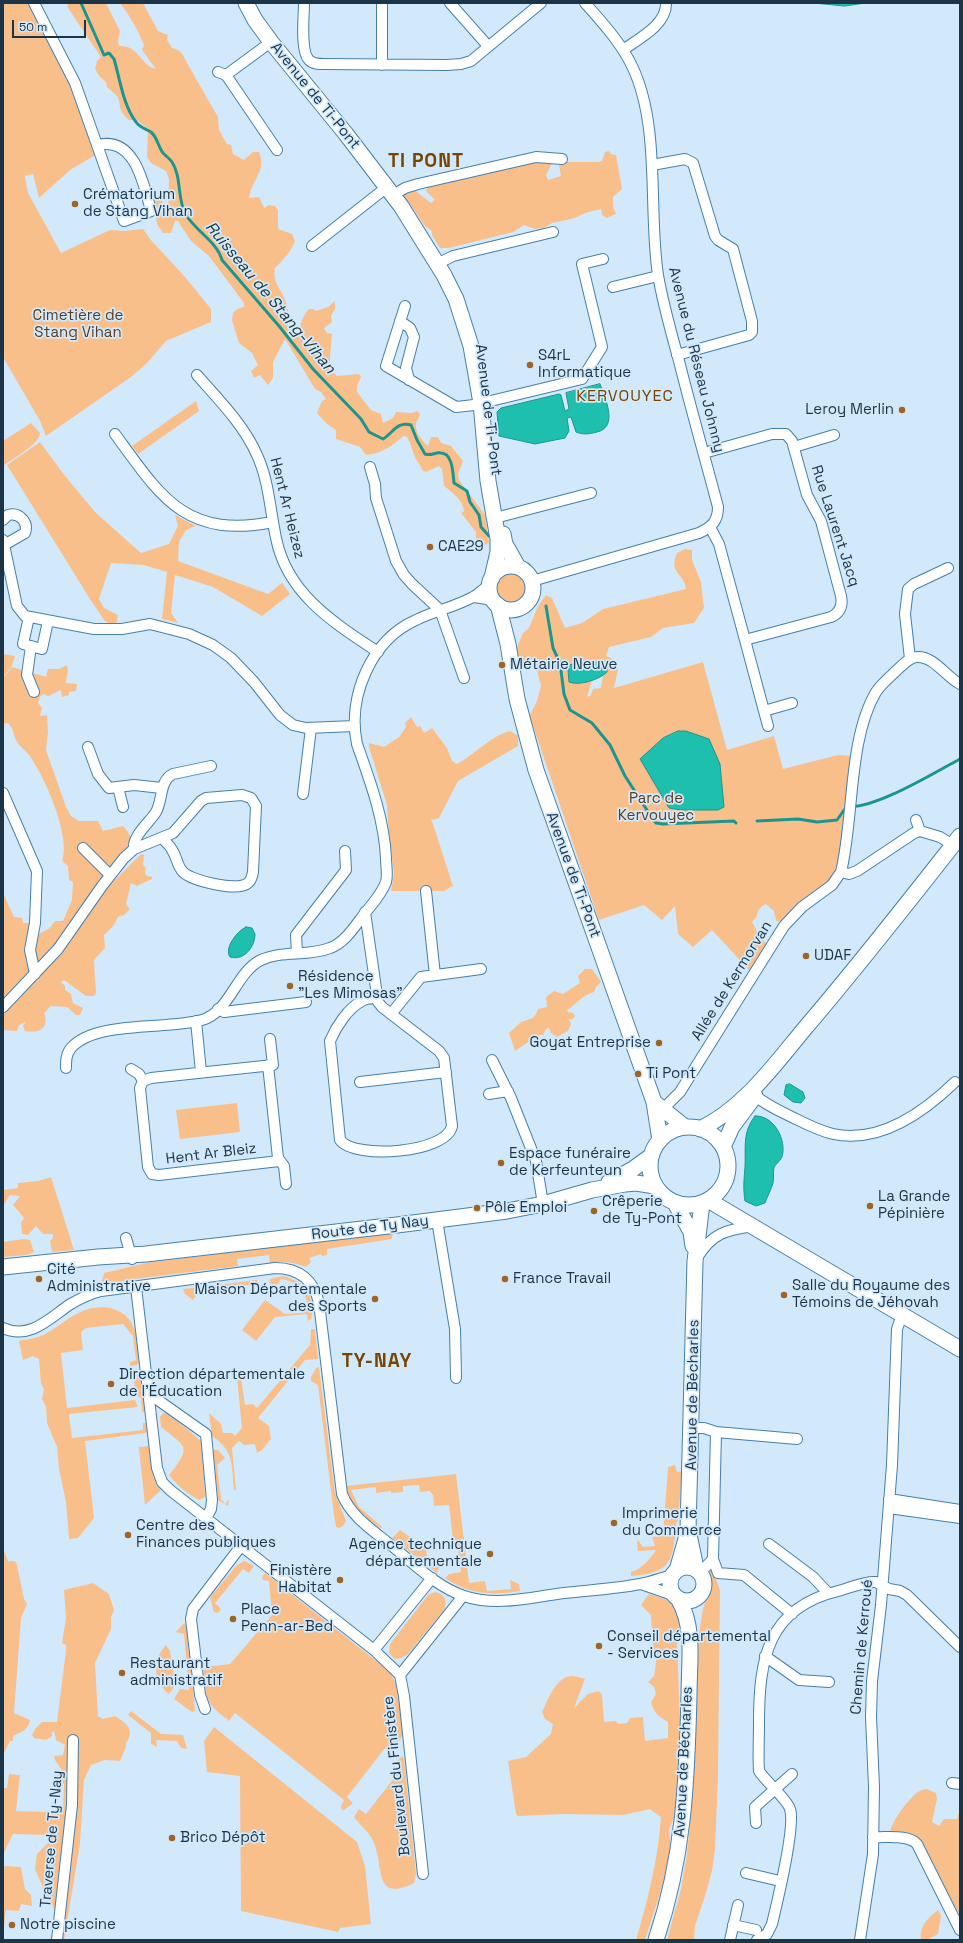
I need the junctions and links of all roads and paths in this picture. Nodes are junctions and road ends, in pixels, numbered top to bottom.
1 (34, 3) edge
2 (246, 3) edge
3 (304, 3) edge
4 (382, 3) edge
5 (450, 3) edge
6 (541, 3) edge
7 (585, 3) edge
8 (666, 3) edge
9 (271, 42) junction
10 (488, 46) junction
11 (622, 50) junction
12 (382, 65) junction
13 (98, 145) junction
14 (277, 150) dead end
15 (562, 158) dead end
16 (652, 165) junction
17 (394, 196) junction
18 (553, 232) dead end
19 (312, 246) dead end
20 (603, 259) dead end
21 (441, 262) junction
22 (658, 276) junction
23 (613, 287) dead end
24 (405, 306) dead end
25 (400, 321) junction
26 (677, 355) junction
27 (197, 375) dead end
28 (409, 380) junction
29 (486, 402) junction
30 (115, 434) dead end
31 (834, 435) dead end
32 (794, 447) junction
33 (704, 453) junction
34 (370, 467) dead end
35 (591, 492) dead end
36 (498, 518) junction
37 (3, 520) edge
38 (273, 522) junction
39 (710, 527) junction
40 (4, 543) edge
41 (518, 568) junction
42 (948, 568) dead end
43 (491, 581) junction
44 (532, 581) junction
45 (474, 597) junction
46 (496, 603) junction
47 (521, 607) junction
48 (440, 610) junction
49 (30, 617) junction
50 (48, 621) junction
51 (746, 640) junction
52 (508, 644) junction
53 (31, 646) junction
54 (378, 652) junction
55 (910, 659) junction
56 (464, 678) dead end
57 (960, 684) edge
58 (34, 692) dead end
59 (792, 703) dead end
60 (764, 711) junction
61 (354, 726) junction
62 (768, 726) dead end
63 (311, 728) junction
64 (88, 747) dead end
65 (211, 766) dead end
66 (118, 787) junction
67 (162, 788) junction
68 (3, 794) edge
69 (303, 794) dead end
70 (122, 807) dead end
71 (916, 820) dead end
72 (920, 831) junction
73 (162, 838) junction
74 (956, 841) edge
75 (83, 848) dead end
76 (134, 849) junction
77 (345, 851) dead end
78 (841, 872) junction
79 (110, 874) junction
80 (426, 891) dead end
81 (365, 912) junction
82 (297, 953) junction
83 (481, 970) dead end
84 (36, 974) junction
85 (435, 975) junction
86 (377, 998) junction
87 (306, 1002) dead end
88 (3, 1007) edge
89 (218, 1010) junction
90 (391, 1014) junction
91 (196, 1021) junction
92 (270, 1039) dead end
93 (492, 1060) dead end
94 (268, 1065) junction
95 (66, 1068) dead end
96 (131, 1069) dead end
97 (201, 1072) junction
98 (446, 1072) junction
99 (143, 1081) junction
100 (360, 1082) dead end
101 (955, 1082) dead end
102 (508, 1091) junction
103 (489, 1094) dead end
104 (753, 1094) junction
105 (658, 1109) junction
106 (692, 1128) junction
107 (660, 1140) junction
108 (723, 1147) junction
109 (651, 1156) junction
110 (279, 1161) junction
111 (286, 1184) dead end
112 (655, 1186) junction
113 (721, 1188) junction
114 (592, 1190) junction
115 (705, 1202) junction
116 (675, 1203) junction
117 (543, 1204) junction
118 (736, 1215) junction
119 (437, 1220) junction
120 (753, 1226) junction
121 (126, 1238) dead end
122 (137, 1256) junction
123 (695, 1261) junction
124 (3, 1267) edge
125 (3, 1276) edge
126 (136, 1287) junction
127 (902, 1315) junction
128 (3, 1328) edge
129 (960, 1349) edge
130 (456, 1378) dead end
131 (148, 1393) junction
132 (692, 1428) junction
133 (716, 1432) junction
134 (797, 1438) dead end
135 (889, 1504) junction
136 (960, 1510) edge
137 (206, 1518) junction
138 (960, 1518) edge
139 (688, 1530) junction
140 (769, 1544) dead end
141 (241, 1546) junction
142 (713, 1559) junction
143 (698, 1570) junction
144 (674, 1572) junction
145 (432, 1578) junction
146 (641, 1584) junction
147 (882, 1584) junction
148 (828, 1593) junction
149 (463, 1596) junction
150 (676, 1597) junction
151 (697, 1598) junction
152 (792, 1614) junction
153 (689, 1629) junction
154 (960, 1647) edge
155 (374, 1650) junction
156 (765, 1656) junction
157 (400, 1675) junction
158 (830, 1682) dead end
159 (205, 1709) dead end
160 (73, 1740) dead end
161 (792, 1774) dead end
162 (774, 1789) junction
163 (756, 1823) dead end
164 (873, 1837) junction
165 (746, 1873) dead end
166 (423, 1874) dead end
167 (780, 1881) junction
168 (738, 1905) dead end
169 (733, 1925) junction
170 (960, 1930) edge
171 (756, 1935) edge
172 (57, 1940) edge
173 (656, 1940) edge
174 (730, 1940) edge
175 (860, 1940) edge

1 - 13 street
2 - 9 main road, Avenue de Ti-Pont
3 - 12 street
4 - 12 street
5 - 10 street
6 - 10 street
7 - 11 street, Avenue du Réseau Johnny
8 - 11 street
9 - 14 street
9 - 17 main road, Avenue de Ti-Pont
10 - 12 street
11 - 16 street, Avenue du Réseau Johnny
13 - 13 street
15 - 17 street
16 - 22 street, Avenue du Réseau Johnny
16 - 26 street
17 - 19 street
17 - 21 main road, Avenue de Ti-Pont
18 - 21 street
20 - 29 street
21 - 29 main road, Avenue de Ti-Pont
22 - 23 street
22 - 26 street, Avenue du Réseau Johnny
24 - 25 street
25 - 28 street
25 - 28 street
26 - 33 street, Avenue du Réseau Johnny
27 - 38 street, Hent Ar Heizez
28 - 29 street
29 - 36 main road, Avenue de Ti-Pont
30 - 38 street
31 - 32 street
32 - 33 street, Rue Laurent Jacq
32 - 51 street, Rue Laurent Jacq
33 - 39 street, Avenue du Réseau Johnny
34 - 48 street
35 - 36 street
36 - 41 main road, Avenue de Ti-Pont
36 - 43 main road, Avenue de Ti-Pont
37 - 40 street
38 - 54 street, Hent Ar Heizez
39 - 44 street
39 - 51 street
40 - 49 street
41 - 43 main road
41 - 44 main road
42 - 55 street
43 - 45 street
43 - 46 main road
44 - 47 main road
45 - 46 street
45 - 48 street
46 - 47 main road
46 - 52 main road, Avenue de Ti-Pont
47 - 52 main road, Avenue de Ti-Pont
48 - 54 street
48 - 56 street
49 - 50 street
49 - 53 street
50 - 53 street
50 - 63 street
51 - 60 street
52 - 105 main road, Avenue de Ti-Pont
53 - 58 street
54 - 61 street
55 - 57 street
55 - 78 street
59 - 60 street
60 - 62 street
61 - 63 street
61 - 81 street
63 - 69 street
64 - 66 street
65 - 67 street
66 - 67 street
66 - 70 street
67 - 76 street
68 - 84 street
71 - 72 street
72 - 74 street
72 - 78 street
73 - 73 street
73 - 76 street
74 - 104 main road
75 - 79 street
76 - 79 street
77 - 82 street
78 - 105 street, Allée de Kermorvan
79 - 84 street
80 - 85 street
81 - 82 street
81 - 86 street
82 - 89 street
83 - 85 street
84 - 88 street
85 - 90 street
86 - 90 street
86 - 98 street
87 - 89 street
89 - 91 street
90 - 98 street
91 - 95 street
91 - 97 street
92 - 94 street, Hent Ar Bleiz
93 - 102 street
94 - 97 street
94 - 110 street, Hent Ar Bleiz
96 - 99 street
97 - 99 street
98 - 100 street
99 - 110 street, Hent Ar Bleiz
101 - 104 street
102 - 103 street
102 - 117 street
104 - 106 main road
104 - 108 main road
105 - 106 main road
105 - 107 main road, Avenue de Ti-Pont
106 - 107 main road
106 - 108 main road
107 - 109 main road
108 - 113 main road
109 - 112 main road
109 - 114 main road, Route de Ty Nay
110 - 111 street, Hent Ar Bleiz
112 - 114 main road, Route de Ty Nay
112 - 116 main road
113 - 115 main road
113 - 118 main road
114 - 117 main road, Route de Ty Nay
115 - 116 main road
115 - 118 main road
115 - 123 main road, Avenue de Bécharles
116 - 123 main road, Avenue de Bécharles
117 - 119 main road, Route de Ty Nay
118 - 120 main road
119 - 122 main road, Route de Ty Nay
119 - 130 street
120 - 123 street
120 - 127 main road
121 - 122 street
122 - 124 main road
122 - 125 main road
123 - 132 main road, Avenue de Bécharles
126 - 128 street
126 - 131 street, Boulevard du Finistère
126 - 145 street
127 - 129 main road
127 - 135 street, Chemin de Kerroué
131 - 137 street, Boulevard du Finistère
131 - 137 street
132 - 133 street
132 - 139 main road, Avenue de Bécharles
133 - 134 street
133 - 142 street
135 - 136 street
135 - 138 street
135 - 147 street, Chemin de Kerroué
137 - 141 street, Boulevard du Finistère
139 - 143 main road, Avenue de Bécharles
139 - 144 main road, Avenue de Bécharles
140 - 148 street
141 - 155 street, Boulevard du Finistère
141 - 159 street
142 - 143 street
142 - 152 street
143 - 144 main road
143 - 151 main road
144 - 146 street
144 - 150 main road
145 - 149 street
145 - 155 street
146 - 149 street
146 - 150 street
147 - 148 street
147 - 154 street
147 - 164 street, Chemin de Kerroué
148 - 152 street
149 - 157 street, Boulevard du Finistère
150 - 151 main road
150 - 153 main road, Avenue de Bécharles
151 - 153 main road, Avenue de Bécharles
152 - 156 street
153 - 173 main road, Avenue de Bécharles
155 - 157 street, Boulevard du Finistère
156 - 158 street
156 - 162 street
157 - 166 street, Boulevard du Finistère
160 - 172 street, Traverse de Ty-Nay
161 - 162 street
162 - 163 street
162 - 167 street
164 - 170 street
164 - 175 street, Chemin de Kerroué
165 - 167 street
167 - 171 street
168 - 169 street
169 - 171 street
169 - 174 street

